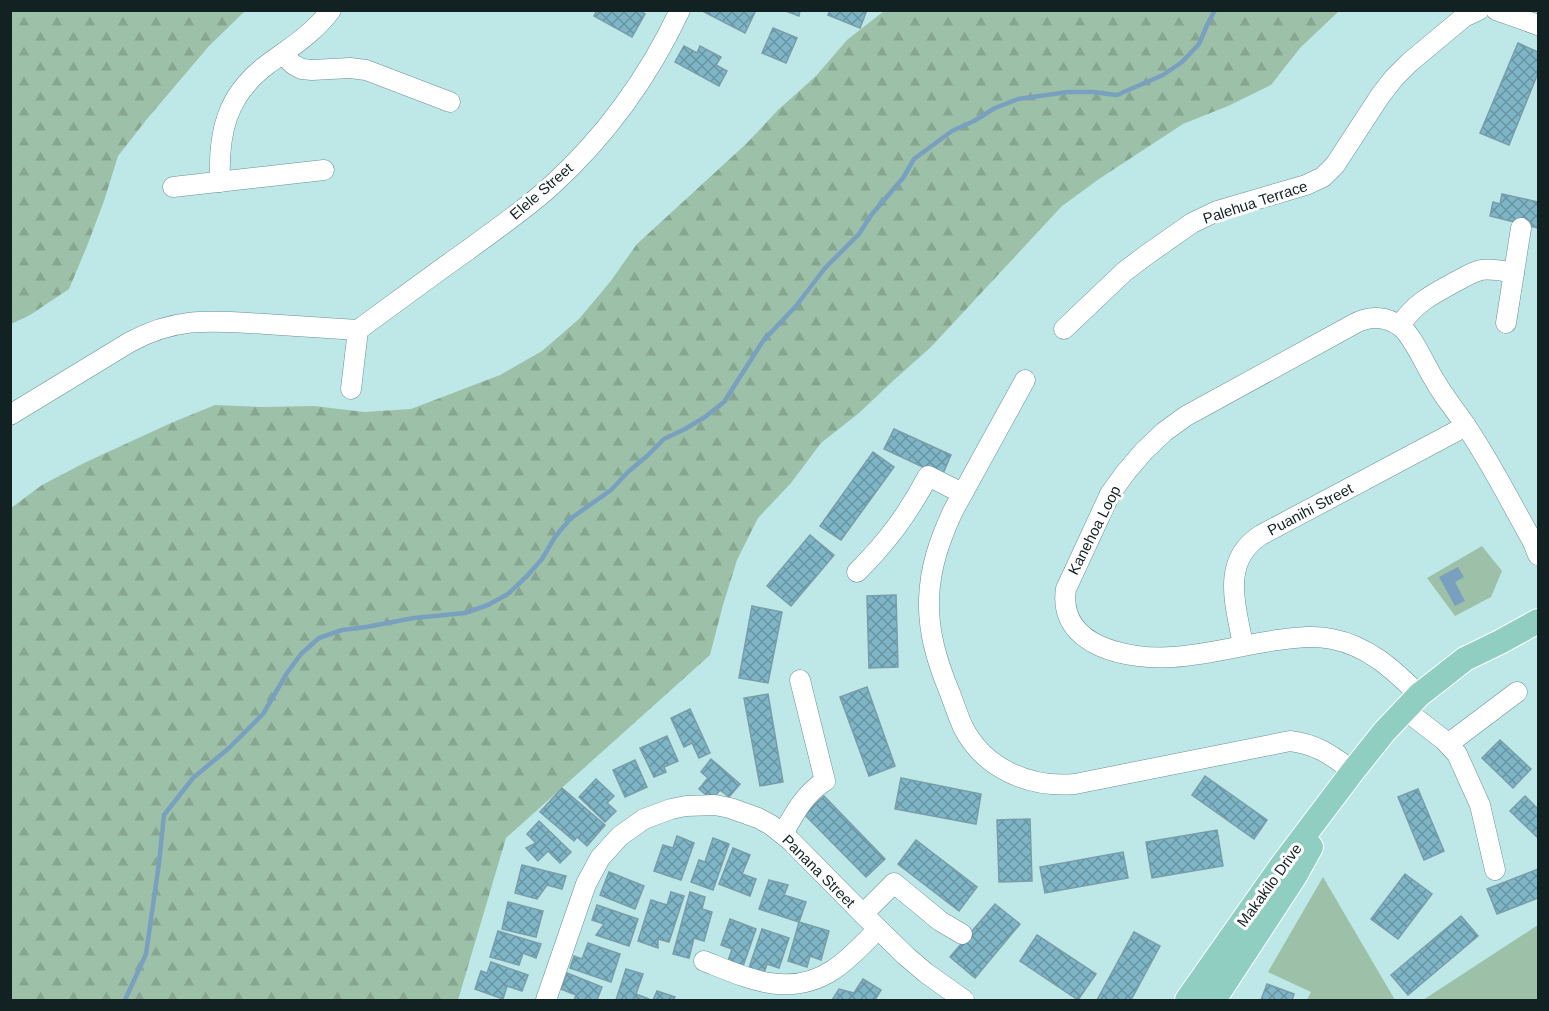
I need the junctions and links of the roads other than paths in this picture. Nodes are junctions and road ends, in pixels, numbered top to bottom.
1 (332, 10) edge
2 (680, 10) edge
3 (1479, 10) edge
4 (1496, 10) edge
5 (1519, 14) edge
6 (1539, 25) edge
7 (282, 54) junction
8 (450, 102) dead end
9 (324, 170) dead end
10 (220, 182) junction
11 (173, 187) dead end
12 (1521, 228) dead end
13 (1514, 273) junction
14 (1506, 323) dead end
15 (1400, 326) junction
16 (1064, 329) dead end
17 (358, 330) junction
18 (1025, 381) dead end
19 (351, 389) dead end
20 (10, 415) edge
21 (1466, 426) junction
22 (962, 493) junction
23 (1539, 555) edge
24 (857, 572) dead end
25 (1539, 621) edge
26 (1242, 645) junction
27 (800, 680) dead end
28 (1516, 692) dead end
29 (1412, 702) junction
30 (1448, 744) junction
31 (1353, 771) junction
32 (783, 834) junction
33 (1494, 870) dead end
34 (863, 914) junction
35 (878, 929) junction
36 (962, 934) dead end
37 (704, 961) dead end
38 (546, 1000) edge
39 (964, 1000) edge
40 (1187, 1000) edge
41 (1214, 1000) edge

1 - 7 street
2 - 17 street, Elele Street
3 - 16 street, Palehua Terrace
4 - 5 street
5 - 6 street
7 - 8 street
7 - 10 street
9 - 10 street
10 - 11 street
12 - 13 street
13 - 14 street
13 - 15 street
15 - 21 street
15 - 26 street, Kanehoa Loop
17 - 19 street
17 - 20 street
18 - 22 street
21 - 23 street
21 - 26 street, Puanihi Street
22 - 24 street
22 - 31 street
25 - 29 main road, Makakilo Drive
26 - 29 street, Kanehoa Loop
27 - 32 street
28 - 30 street
29 - 30 street, Kanehoa Loop
29 - 31 main road, Makakilo Drive
30 - 33 street
31 - 40 main road, Makakilo Drive
31 - 41 main road, Makakilo Drive
32 - 34 street, Panana Street
32 - 38 street, Panana Street
34 - 35 street, Panana Street
34 - 36 street
35 - 37 street
35 - 39 street, Panana Street

